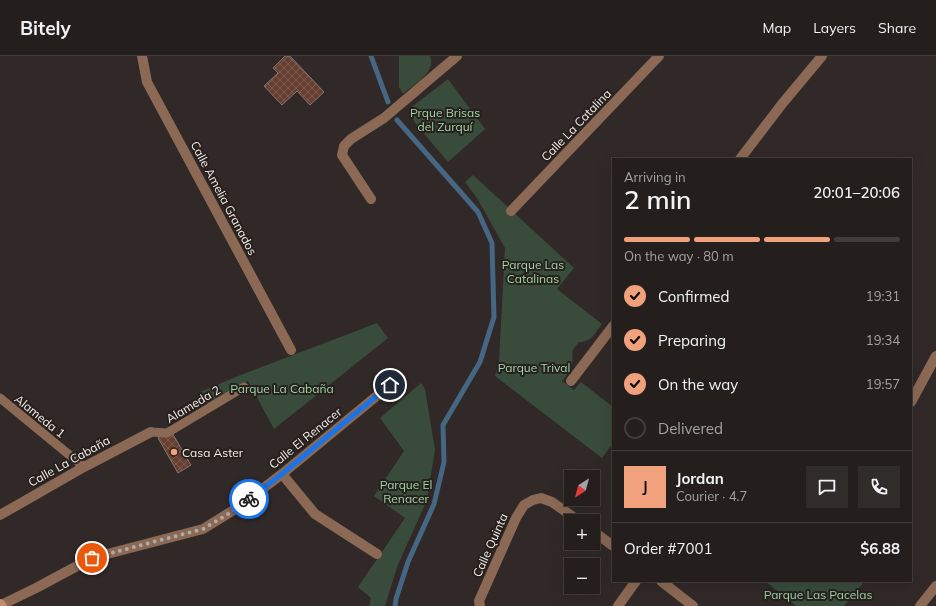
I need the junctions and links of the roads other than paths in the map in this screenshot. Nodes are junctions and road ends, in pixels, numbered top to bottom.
1 (142, 56) edge
2 (457, 56) edge
3 (659, 56) edge
4 (822, 56) edge
5 (741, 158) edge
6 (371, 200) dead end
7 (511, 211) dead end
8 (612, 327) edge
9 (291, 350) dead end
10 (936, 356) edge
11 (571, 381) dead end
12 (390, 385) dead end
13 (244, 387) dead end
14 (0, 398) edge
15 (912, 400) edge
16 (151, 432) joint
17 (84, 467) junction
18 (282, 474) junction
19 (569, 514) edge
20 (0, 515) edge
21 (600, 536) edge
22 (612, 545) edge
23 (376, 554) dead end
24 (635, 582) edge
25 (662, 582) edge
26 (936, 586) edge
27 (1, 605) edge
28 (480, 606) edge
29 (618, 606) edge
30 (694, 606) edge
31 (920, 606) edge

1 - 9 street, Calle Amelia Granados
2 - 6 street
3 - 7 street, Calle La Catalina
4 - 5 street
8 - 11 street
10 - 15 street
12 - 18 street, Calle El Renacer
13 - 16 lane, Alameda 2
14 - 17 lane, Alameda 1
16 - 17 street, Calle La Cabaña
17 - 20 street, Calle La Cabaña
18 - 23 street
18 - 27 street, Calle El Renacer
19 - 28 street, Calle Quinta
21 - 22 street
24 - 29 street
25 - 30 street
26 - 31 street

